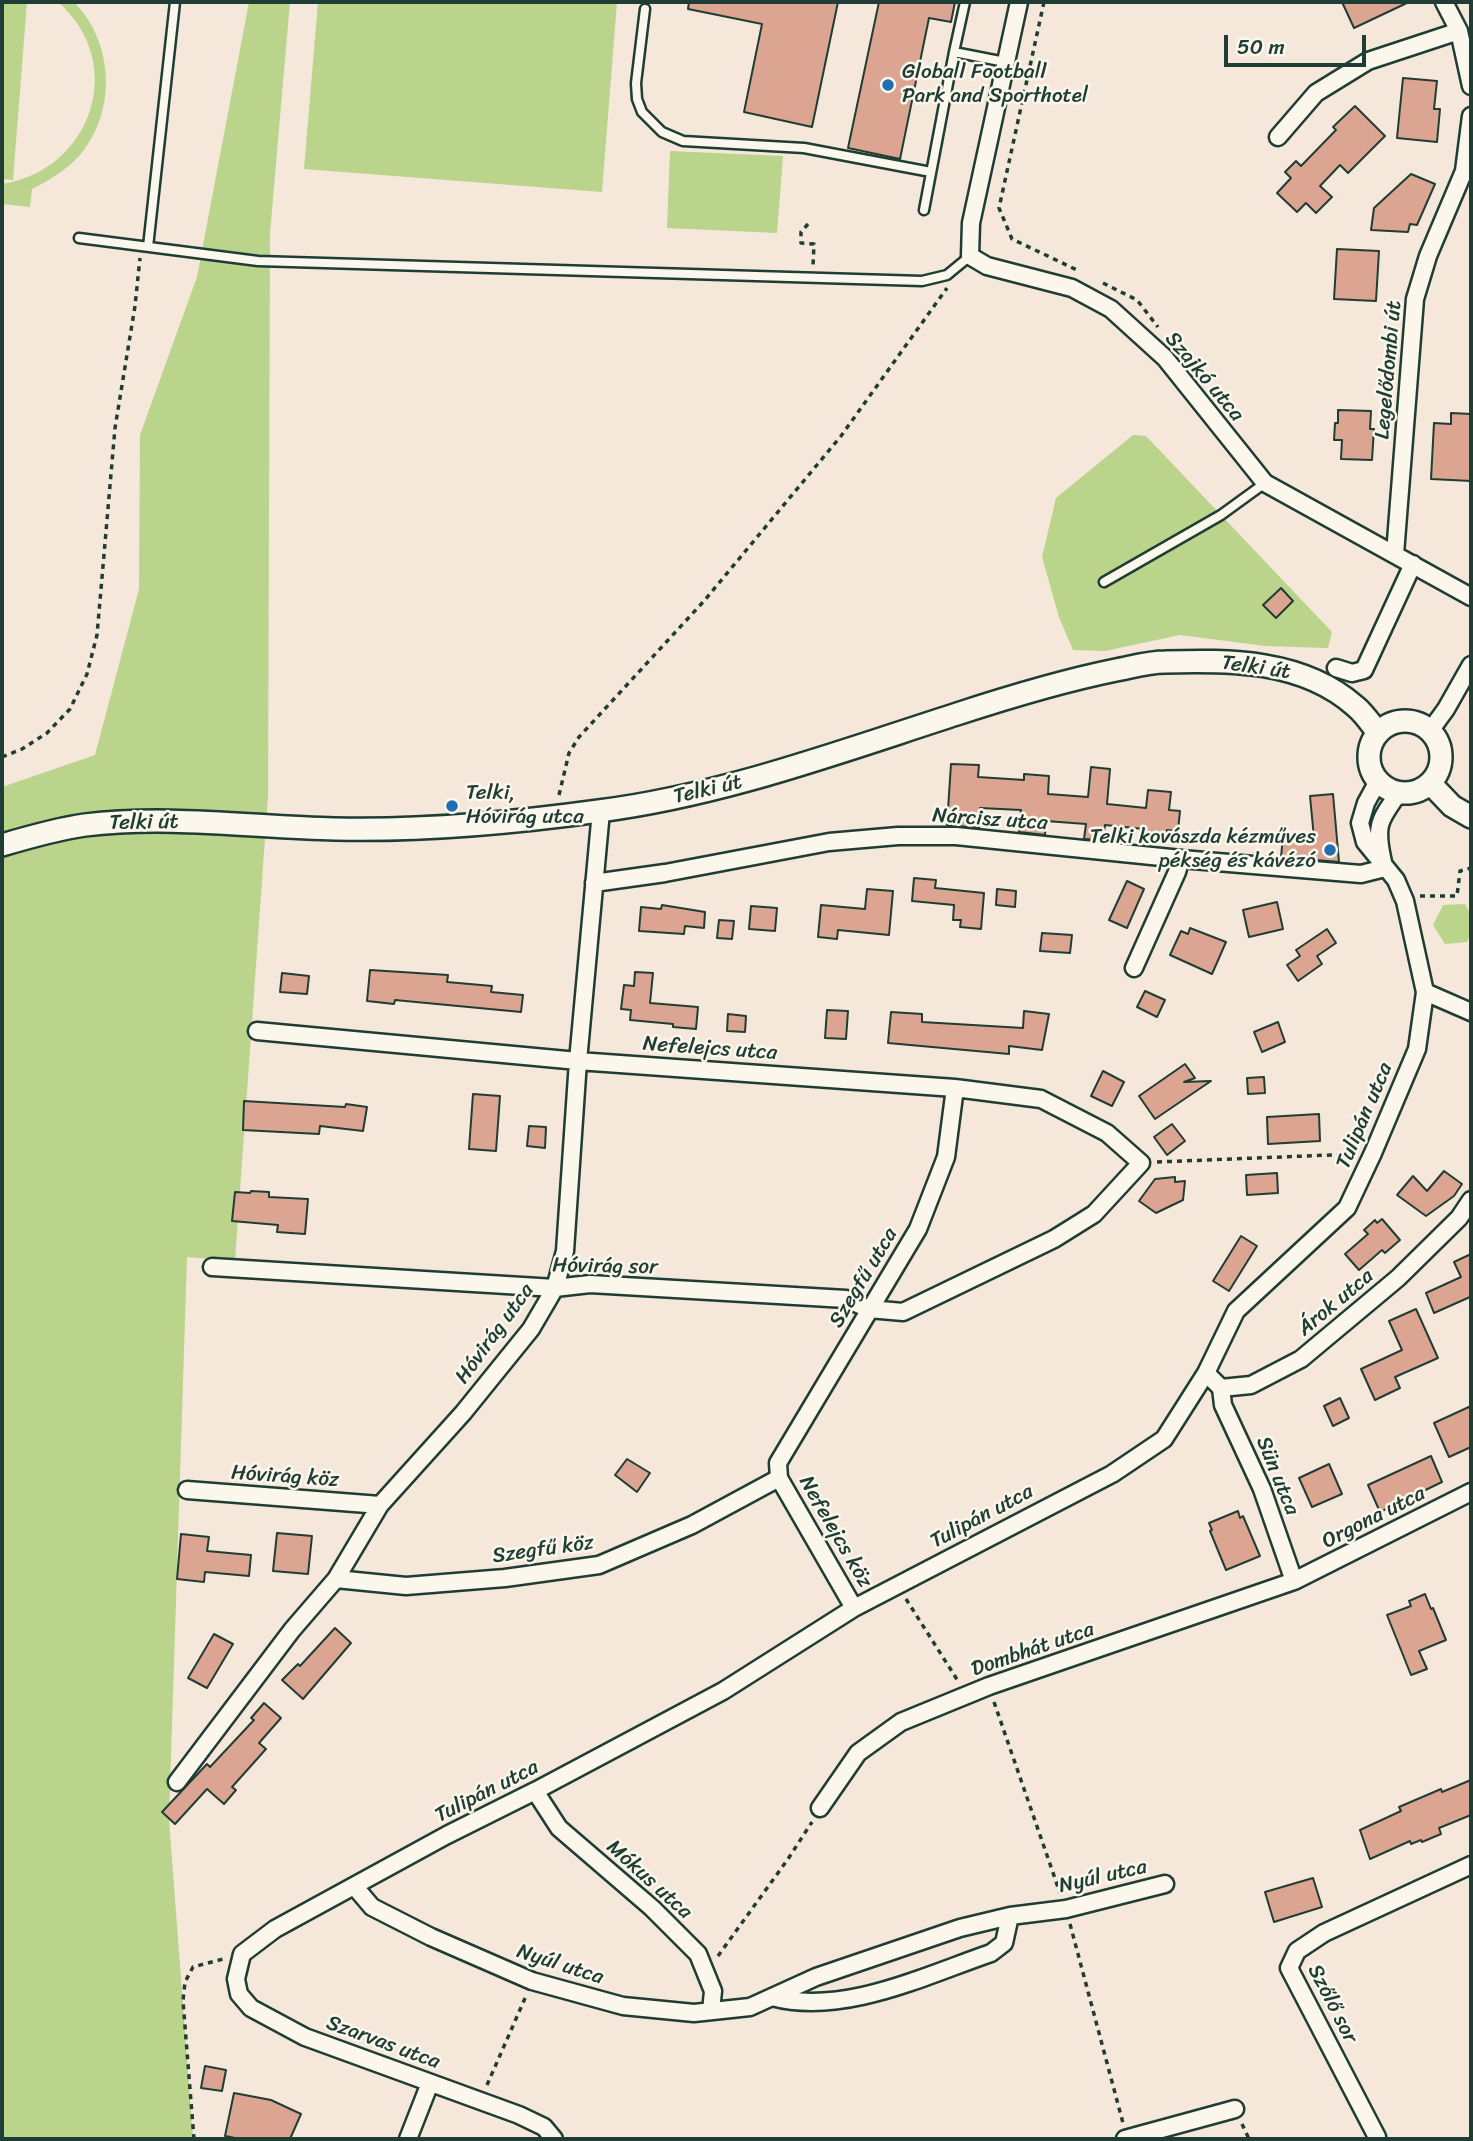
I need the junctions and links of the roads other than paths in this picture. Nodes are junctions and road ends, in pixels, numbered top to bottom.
1 (174, 2) edge
2 (965, 2) edge
3 (1019, 2) edge
4 (1444, 2) edge
5 (645, 9) dead end
6 (1459, 31) junction
7 (954, 52) junction
8 (1005, 62) junction
9 (1471, 86) edge
10 (1471, 116) edge
11 (1278, 136) dead end
12 (931, 172) junction
13 (924, 210) dead end
14 (79, 238) dead end
15 (145, 246) junction
16 (970, 256) junction
17 (1265, 483) junction
18 (1395, 554) junction
19 (1413, 564) junction
20 (1104, 582) dead end
21 (1471, 597) edge
22 (1471, 665) edge
23 (1336, 668) dead end
24 (1430, 730) junction
25 (1378, 733) junction
26 (1378, 781) junction
27 (1430, 783) junction
28 (1399, 793) junction
29 (601, 811) junction
30 (1471, 817) edge
31 (2, 845) edge
32 (1181, 859) junction
33 (1385, 868) junction
34 (594, 883) junction
35 (1134, 968) dead end
36 (1425, 992) junction
37 (1471, 1012) edge
38 (257, 1031) dead end
39 (578, 1061) junction
40 (955, 1088) junction
41 (1471, 1200) edge
42 (212, 1267) dead end
43 (555, 1288) junction
44 (869, 1309) junction
45 (1206, 1373) junction
46 (1221, 1388) junction
47 (779, 1478) junction
48 (187, 1490) dead end
49 (1471, 1492) edge
50 (380, 1505) junction
51 (336, 1578) junction
52 (1294, 1581) junction
53 (854, 1608) junction
54 (177, 1782) dead end
55 (535, 1791) junction
56 (820, 1808) road end
57 (1471, 1865) edge
58 (1165, 1884) dead end
59 (355, 1887) junction
60 (1010, 1916) junction
61 (242, 1954) joint
62 (772, 1997) junction
63 (712, 2011) junction
64 (430, 2083) junction
65 (1235, 2109) dead end
66 (1377, 2137) dead end
67 (408, 2139) edge
68 (554, 2139) edge
69 (1125, 2139) edge

1 - 15 lane
2 - 7 lane
3 - 8 street
4 - 6 street
5 - 12 lane
6 - 9 street
6 - 11 street
7 - 8 lane
7 - 12 lane
8 - 16 street
10 - 18 street, Legelődombi út
12 - 13 lane
14 - 15 lane
15 - 16 lane
16 - 17 street, Szajkó utca
17 - 18 street, Szajkó utca
17 - 20 lane
18 - 19 street, Szajkó utca
19 - 21 street, Szajkó utca
19 - 23 street
22 - 24 street
24 - 25 main road
24 - 27 main road
25 - 26 main road
25 - 29 main road, Telki út
26 - 28 main road
26 - 33 street, Tulipán utca
27 - 28 main road
27 - 30 main road
28 - 33 street, Tulipán utca
29 - 31 main road, Telki út
29 - 34 street, Hóvirág utca
32 - 33 street, Nárcisz utca
32 - 34 street, Nárcisz utca
32 - 35 street
33 - 36 street, Tulipán utca
34 - 39 street, Hóvirág utca
36 - 37 street
36 - 45 street, Tulipán utca
38 - 39 street, Nefelejcs utca
39 - 40 street, Nefelejcs utca
39 - 43 street, Hóvirág utca
40 - 44 street, Szegfű utca
40 - 44 street, Nefelejcs utca
41 - 46 street, Árok utca
42 - 43 street, Hóvirág sor
43 - 44 street, Hóvirág sor
43 - 50 street, Hóvirág utca
44 - 47 street, Szegfű utca
45 - 46 street
45 - 53 street, Tulipán utca
46 - 52 street, Sün utca
47 - 51 street, Szegfű köz
47 - 53 street, Nefelejcs köz
48 - 50 street, Hóvirág köz
49 - 52 street, Orgona utca
50 - 51 street, Hóvirág utca
51 - 54 street, Hóvirág utca
52 - 56 street, Dombhát utca
53 - 55 street, Tulipán utca
55 - 59 street, Tulipán utca
55 - 63 street, Mókus utca
57 - 66 street, Szőlő sor
58 - 60 street, Nyúl utca
59 - 61 street, Tulipán utca
59 - 63 street, Nyúl utca
60 - 62 street, Nyúl utca
60 - 62 street, Nyúl utca
61 - 64 street, Szarvas utca
62 - 63 street, Nyúl utca
64 - 67 street
64 - 68 street, Szarvas utca
65 - 69 street

